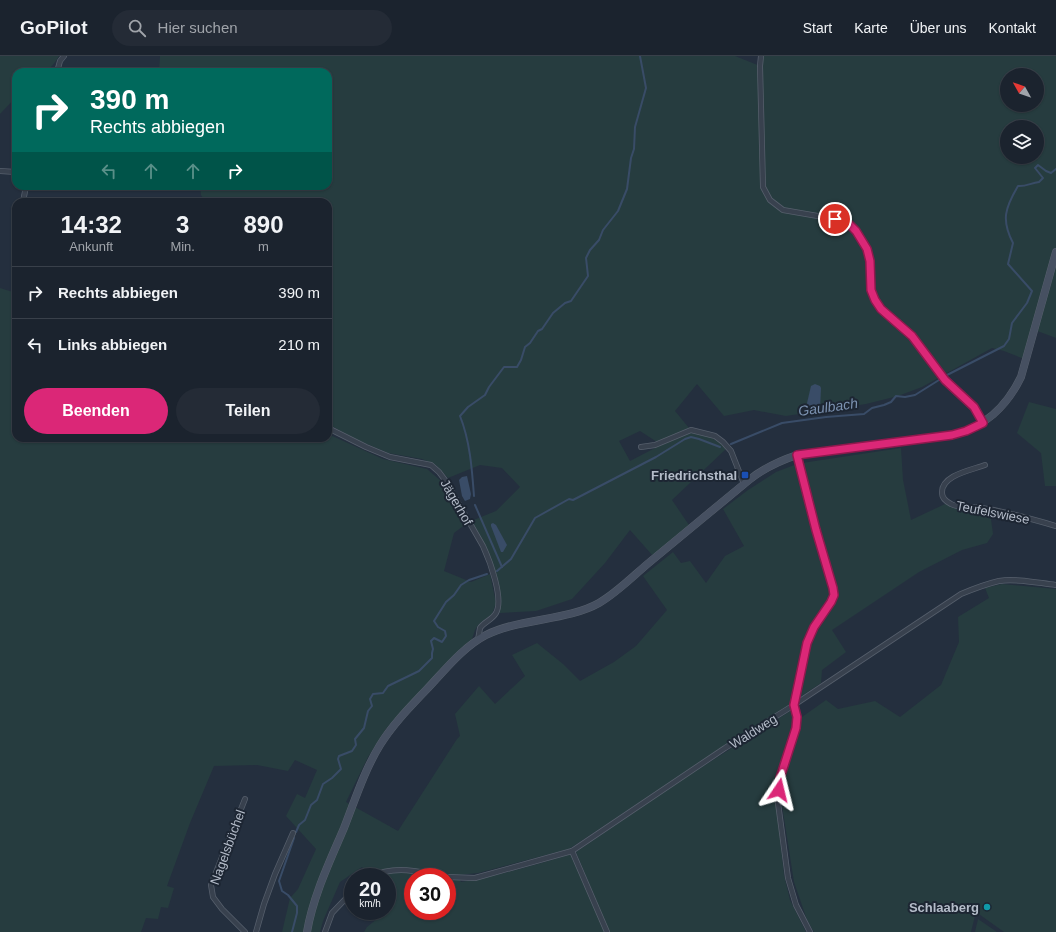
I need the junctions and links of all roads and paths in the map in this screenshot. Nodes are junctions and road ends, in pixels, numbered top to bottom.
1 (64, 56) edge
2 (761, 56) edge
3 (58, 68) edge
4 (0, 171) edge
5 (12, 172) edge
6 (1056, 252) edge
7 (983, 423) junction
8 (332, 430) edge
9 (641, 447) dead end
10 (797, 455) junction
11 (985, 465) dead end
12 (744, 484) junction
13 (1056, 526) edge
14 (1056, 585) edge
15 (478, 640) junction
16 (794, 705) junction
17 (245, 799) dead end
18 (293, 833) dead end
19 (572, 851) junction
20 (456, 877) edge
21 (344, 900) edge
22 (245, 932) edge
23 (256, 932) edge
24 (308, 932) edge
25 (325, 932) edge
26 (607, 932) edge
27 (810, 932) edge

1 - 3 street
2 - 7 street
4 - 5 street
6 - 7 main road
7 - 10 main road
8 - 15 street, Jägerhof
9 - 12 street
10 - 12 main road
10 - 16 street
11 - 13 street, Teufelswiese
12 - 15 main road
14 - 16 street, Waldweg
15 - 24 main road
16 - 19 street, Waldweg
16 - 27 street
17 - 22 street, Nagelsbüchel
18 - 23 street
19 - 20 street, Waldweg
19 - 26 street
21 - 25 street

